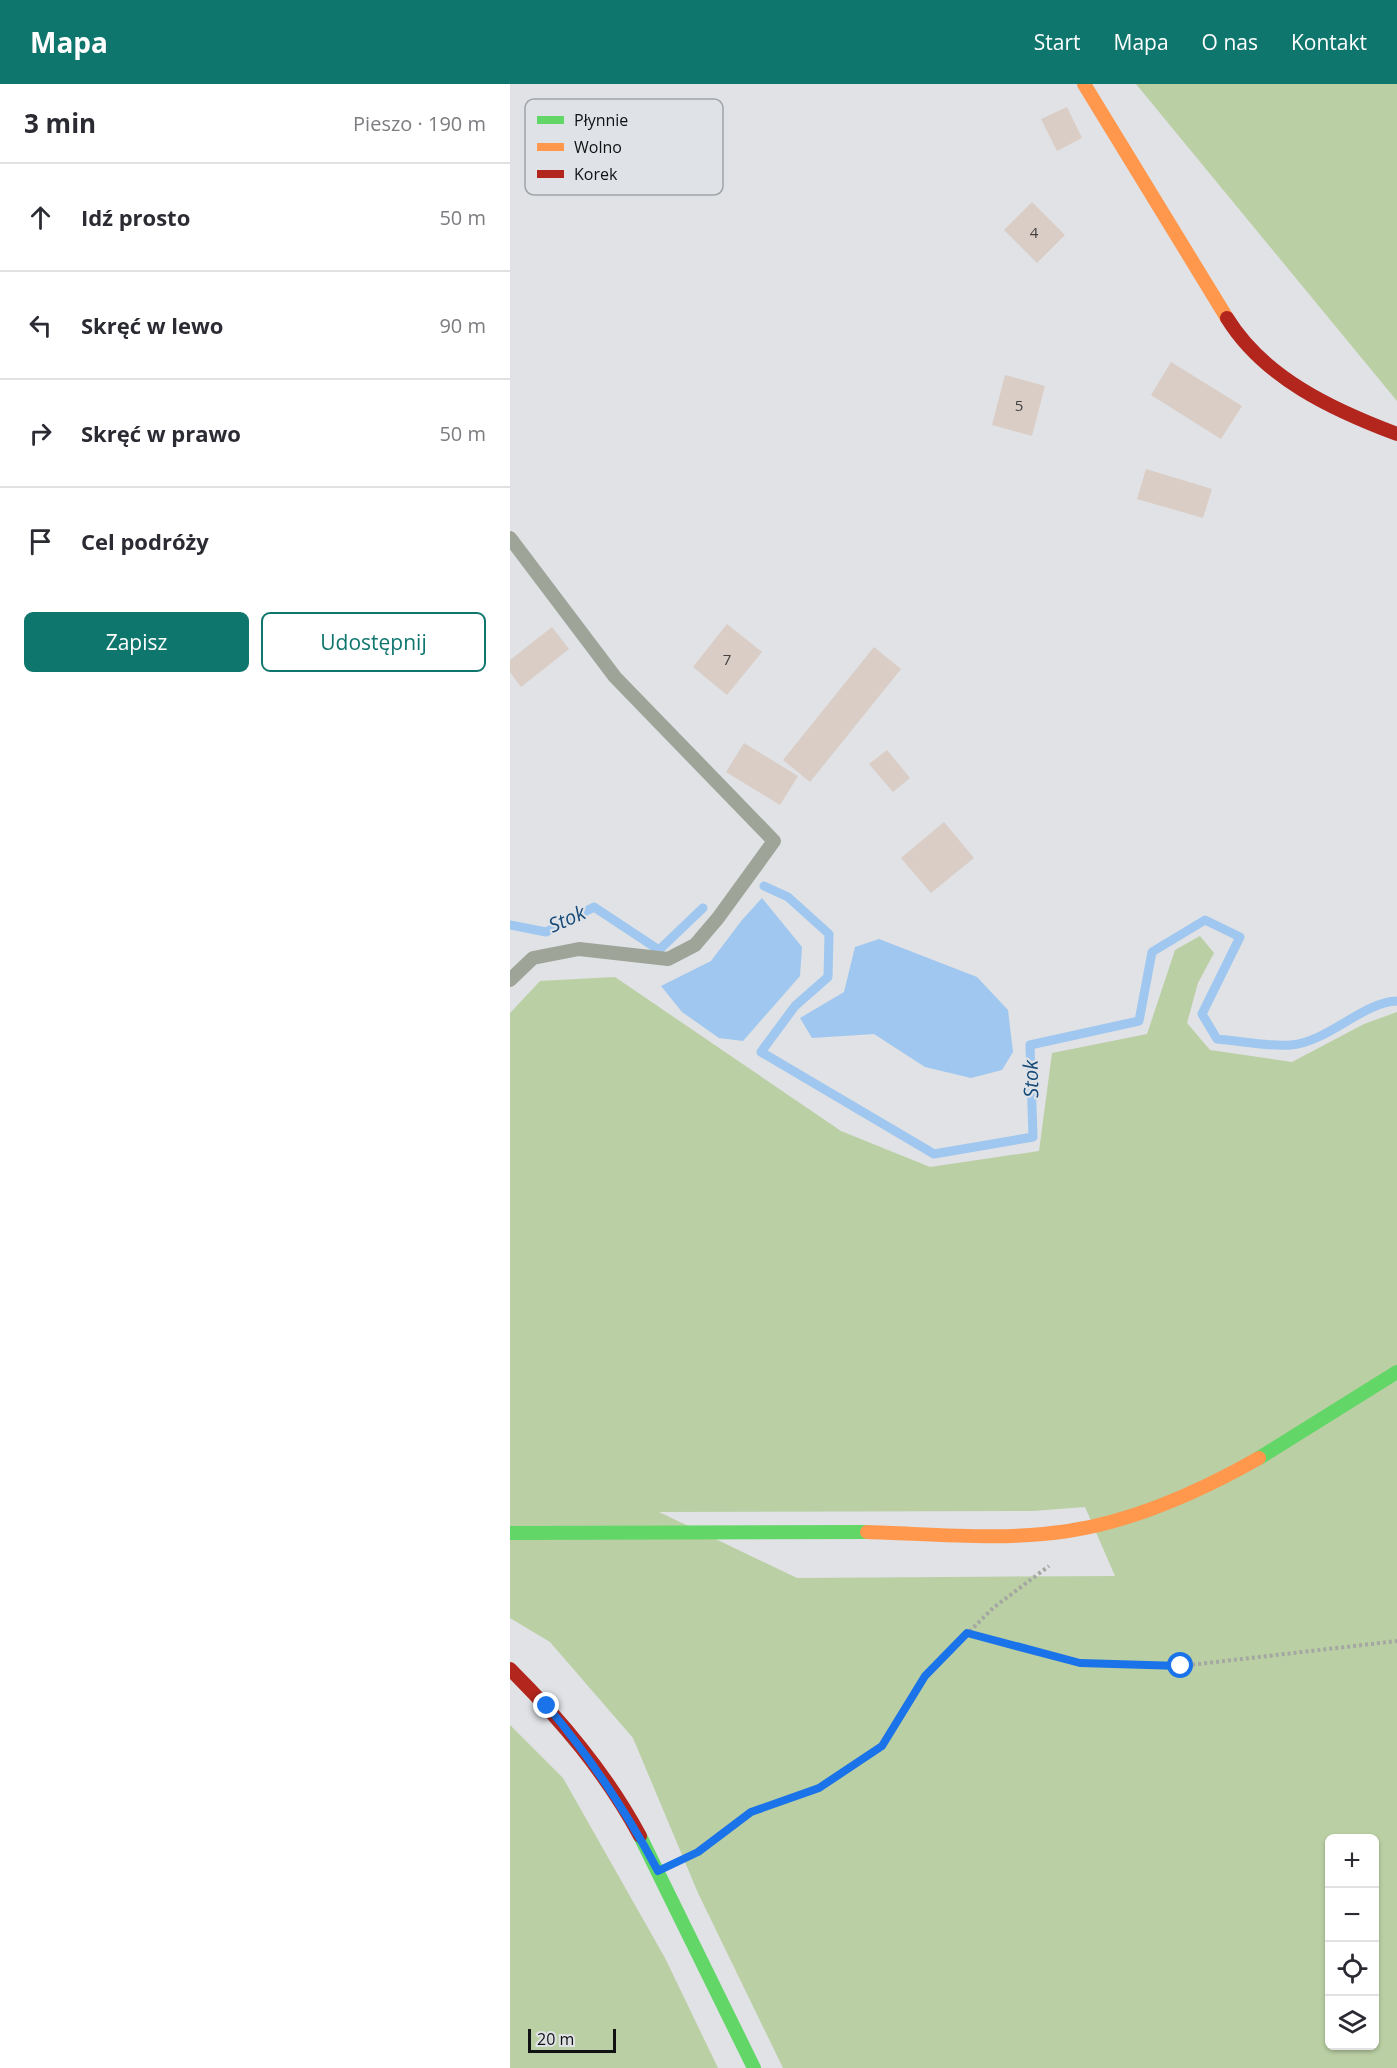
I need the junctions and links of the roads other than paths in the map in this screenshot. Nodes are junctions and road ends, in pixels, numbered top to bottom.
1 (1084, 84) edge
2 (1397, 434) edge
3 (510, 538) edge
4 (510, 980) edge
5 (1397, 1372) edge
6 (510, 1533) edge
7 (510, 1669) edge
8 (754, 2068) edge

1 - 2 street
3 - 4 lane
5 - 6 street
7 - 8 street

